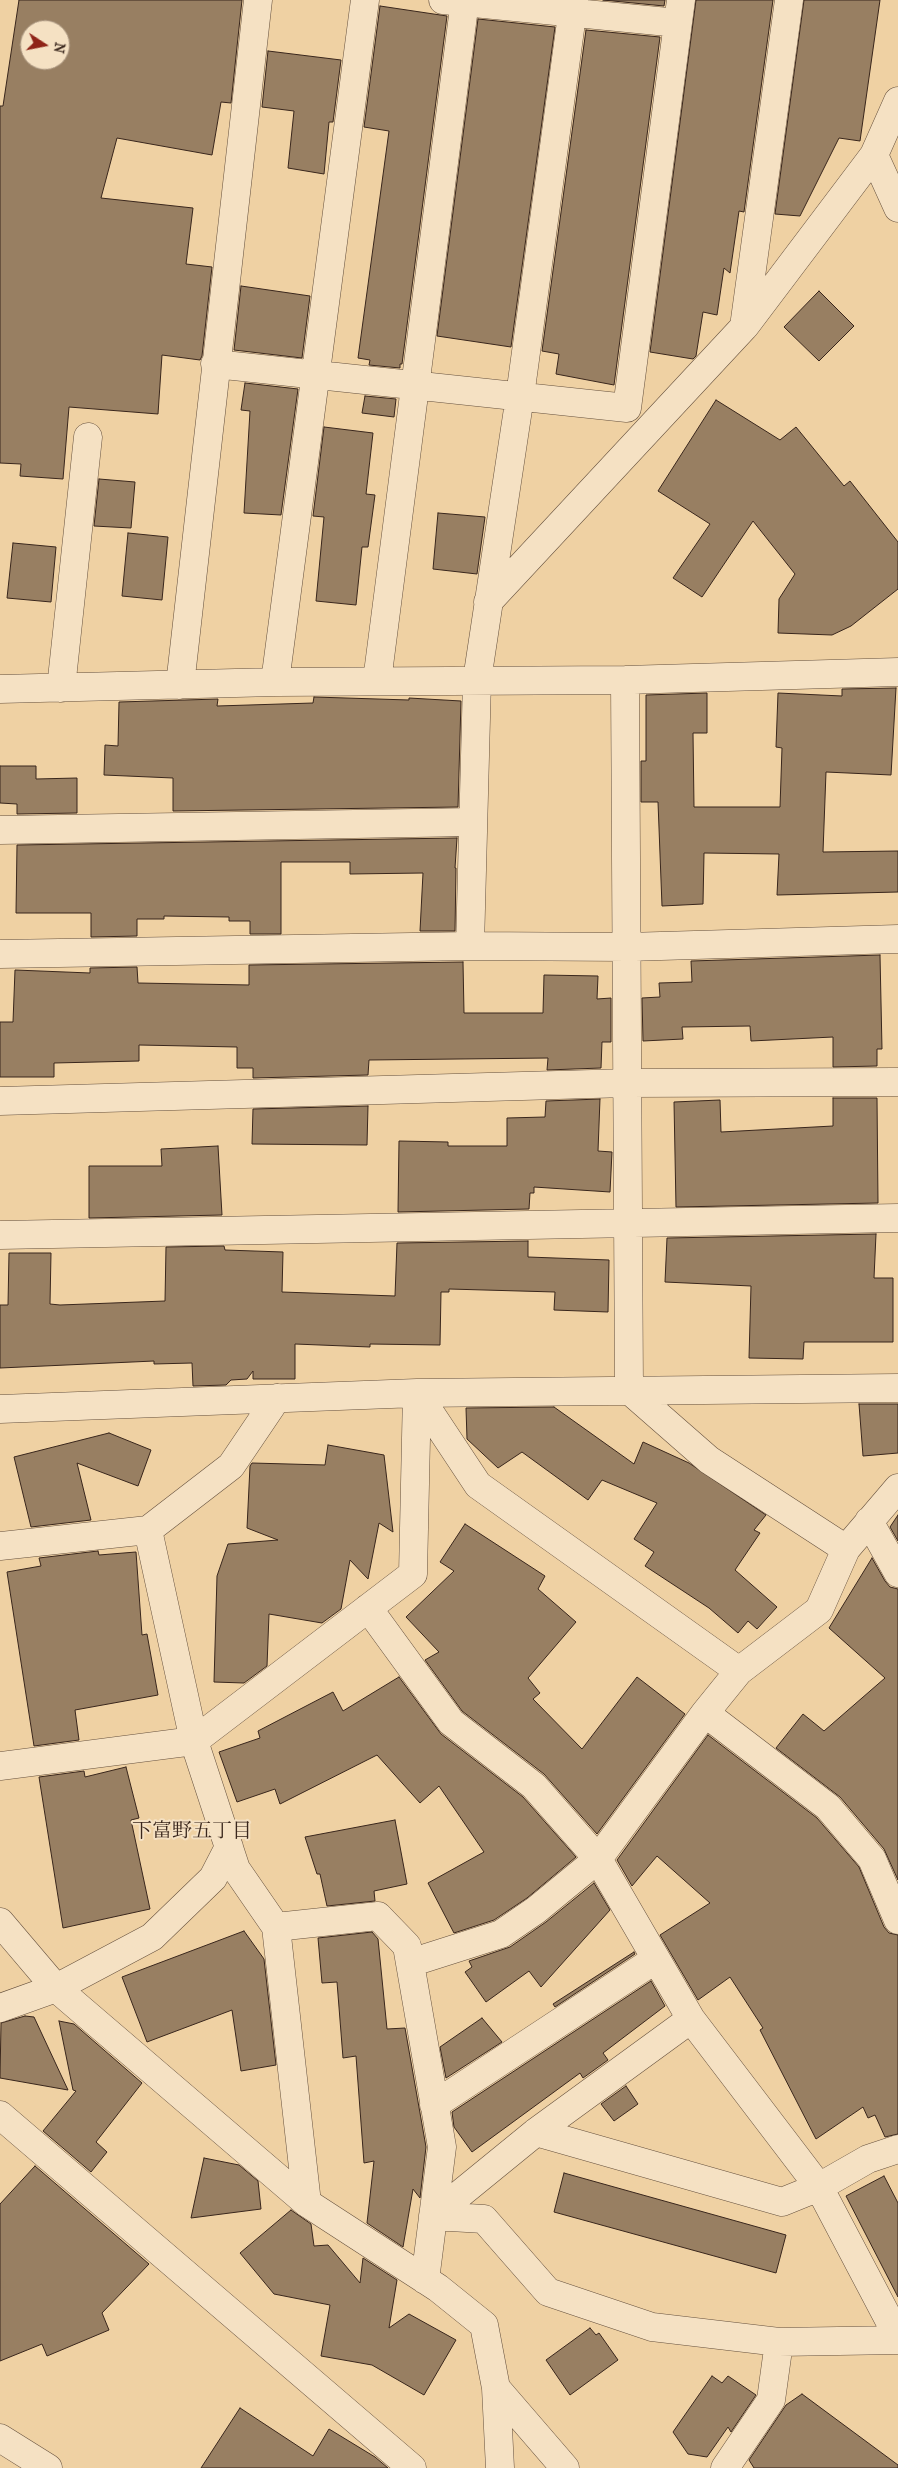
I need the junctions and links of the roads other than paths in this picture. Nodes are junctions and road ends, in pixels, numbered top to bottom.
1 (258, 0) edge
2 (365, 0) edge
3 (789, 0) edge
4 (458, 1) edge
5 (573, 6) edge
6 (680, 12) edge
7 (898, 101) edge
8 (874, 155) junction
9 (898, 208) edge
10 (744, 327) junction
11 (215, 364) junction
12 (316, 374) junction
13 (415, 385) junction
14 (520, 396) junction
15 (88, 437) dead end
16 (488, 602) junction
17 (898, 672) edge
18 (477, 680) junction
19 (625, 680) junction
20 (377, 681) junction
21 (275, 682) junction
22 (180, 685) junction
23 (61, 688) junction
24 (0, 689) edge
25 (473, 822) junction
26 (0, 830) edge
27 (898, 939) edge
28 (470, 946) junction
29 (626, 947) junction
30 (0, 954) edge
31 (898, 1082) edge
32 (627, 1083) junction
33 (0, 1101) edge
34 (898, 1218) edge
35 (628, 1221) junction
36 (0, 1235) edge
37 (898, 1388) edge
38 (629, 1390) junction
39 (417, 1393) junction
40 (277, 1398) junction
41 (0, 1410) edge
42 (898, 1488) edge
43 (869, 1521) junction
44 (148, 1530) junction
45 (0, 1546) edge
46 (846, 1549) junction
47 (898, 1574) edge
48 (368, 1608) junction
49 (739, 1671) junction
50 (705, 1713) junction
51 (194, 1741) junction
52 (0, 1766) edge
53 (229, 1847) junction
54 (598, 1859) junction
55 (898, 1920) edge
56 (0, 1922) edge
57 (276, 1927) junction
58 (656, 1959) junction
59 (410, 1963) junction
60 (56, 1988) junction
61 (0, 2008) edge
62 (691, 2018) junction
63 (434, 2105) junction
64 (0, 2115) edge
65 (536, 2132) junction
66 (898, 2148) edge
67 (819, 2187) junction
68 (306, 2203) junction
69 (433, 2216) junction
70 (425, 2280) junction
71 (898, 2338) edge
72 (779, 2342) junction
73 (496, 2388) junction
74 (0, 2438) edge
75 (48, 2468) edge
76 (412, 2468) edge
77 (500, 2468) edge
78 (565, 2468) edge
79 (725, 2468) edge

1 - 11 street
2 - 12 street
3 - 10 street
4 - 5 street
4 - 13 street
5 - 6 street
5 - 14 street
6 - 14 street
7 - 8 street
8 - 9 street
8 - 10 street
10 - 16 street
11 - 12 street
11 - 22 street
12 - 13 street
12 - 21 street
13 - 14 street
13 - 20 street
14 - 16 street
15 - 23 street
16 - 18 street
17 - 19 street
18 - 19 street
18 - 20 street
18 - 25 street
19 - 29 street
20 - 21 street
21 - 22 street
22 - 23 street
23 - 24 street
25 - 26 street
25 - 28 street
27 - 29 street
28 - 29 street
28 - 30 street
29 - 32 street
31 - 32 street
32 - 33 street
32 - 35 street
34 - 35 street
35 - 36 street
35 - 38 street
37 - 38 street
38 - 39 street
38 - 46 street
39 - 40 street
39 - 48 street
39 - 49 street
40 - 41 street
40 - 44 street
42 - 43 street
43 - 46 street
43 - 47 street
44 - 45 street
44 - 51 street
46 - 49 street
48 - 51 street
48 - 54 street
49 - 50 street
50 - 54 street
50 - 55 street
51 - 52 street
51 - 53 street
53 - 57 street
53 - 60 street
54 - 58 street
54 - 59 street
56 - 60 street
57 - 59 street
57 - 68 street
58 - 62 street
58 - 63 street
59 - 63 street
60 - 61 street
60 - 68 street
62 - 65 street
62 - 67 street
63 - 69 street
64 - 76 street
65 - 67 street
65 - 69 street
66 - 67 street
67 - 71 street
68 - 70 street
69 - 70 street
69 - 72 street
70 - 73 street
71 - 72 street
72 - 79 street
73 - 77 street
73 - 78 street
74 - 75 street

